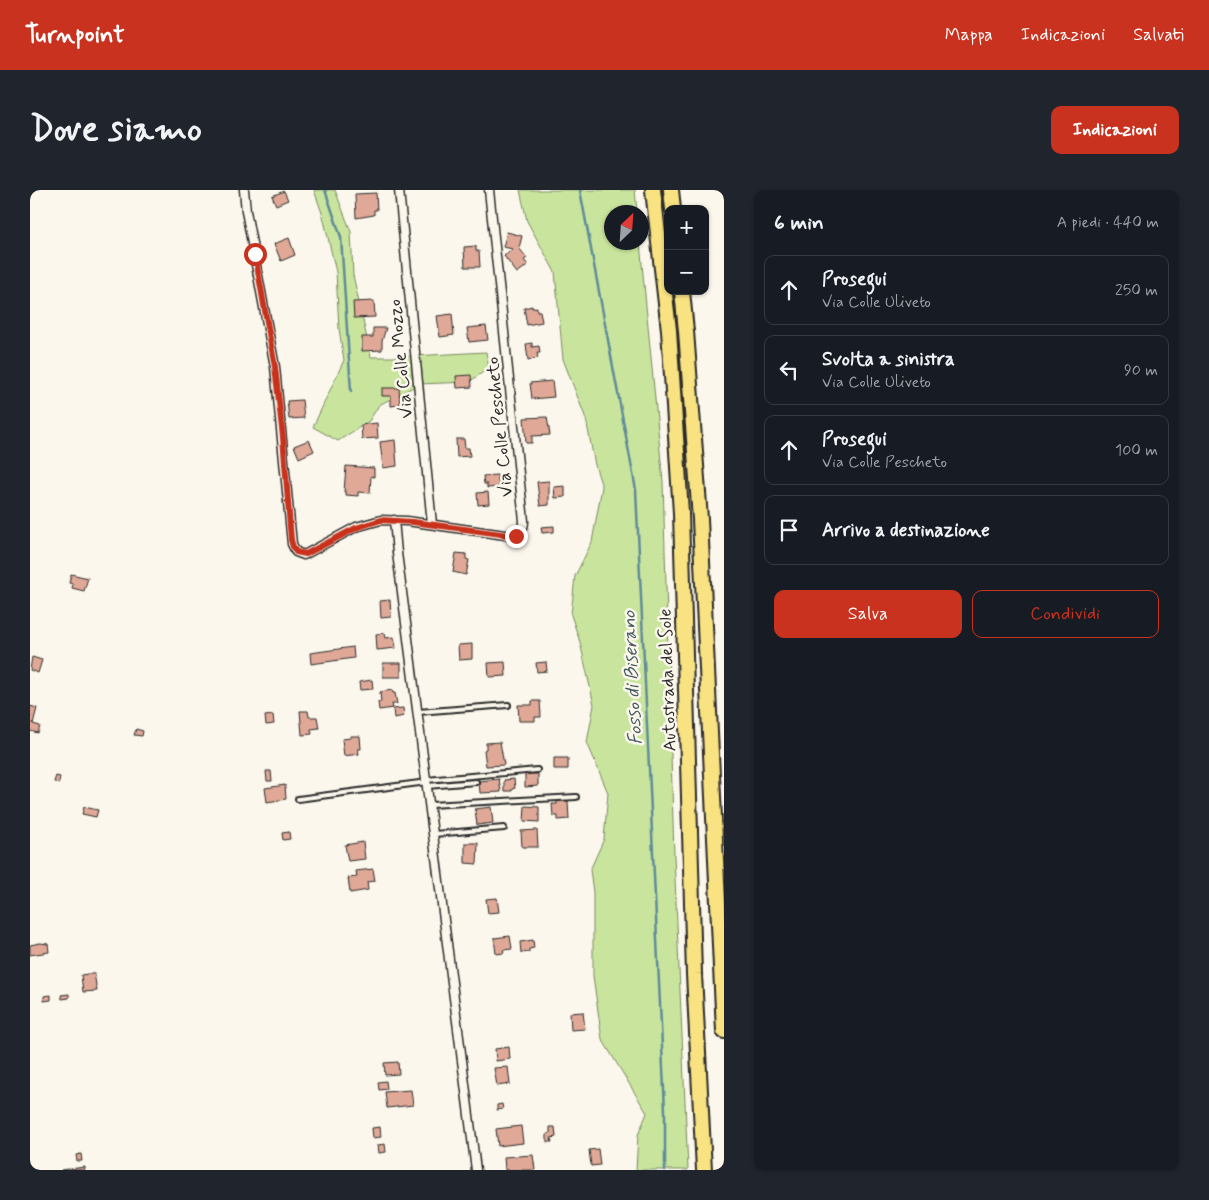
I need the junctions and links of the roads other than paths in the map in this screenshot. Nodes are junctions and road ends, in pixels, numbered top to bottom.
1 (244, 190) edge
2 (398, 190) edge
3 (489, 190) edge
4 (653, 190) edge
5 (671, 190) edge
6 (673, 205) edge
7 (682, 295) edge
8 (394, 520) junction
9 (432, 524) junction
10 (508, 705) dead end
11 (418, 712) junction
12 (537, 770) dead end
13 (427, 782) junction
14 (476, 782) dead end
15 (576, 797) dead end
16 (298, 799) dead end
17 (430, 805) junction
18 (504, 828) dead end
19 (433, 834) junction
20 (724, 1031) edge
21 (476, 1170) edge
22 (704, 1170) edge

1 - 8 street, Via Colle Pescheto
2 - 9 street, Via Colle Mozzo
3 - 9 street, Via Colle Pescheto
4 - 22 highway, Autostrada del Sole
5 - 6 highway
7 - 20 highway
8 - 9 street, Via Colle Pescheto
8 - 11 street
10 - 11 lane
11 - 13 street
12 - 13 lane
13 - 14 lane
13 - 16 lane
13 - 17 street
15 - 17 lane
17 - 19 street
18 - 19 lane
19 - 21 street

